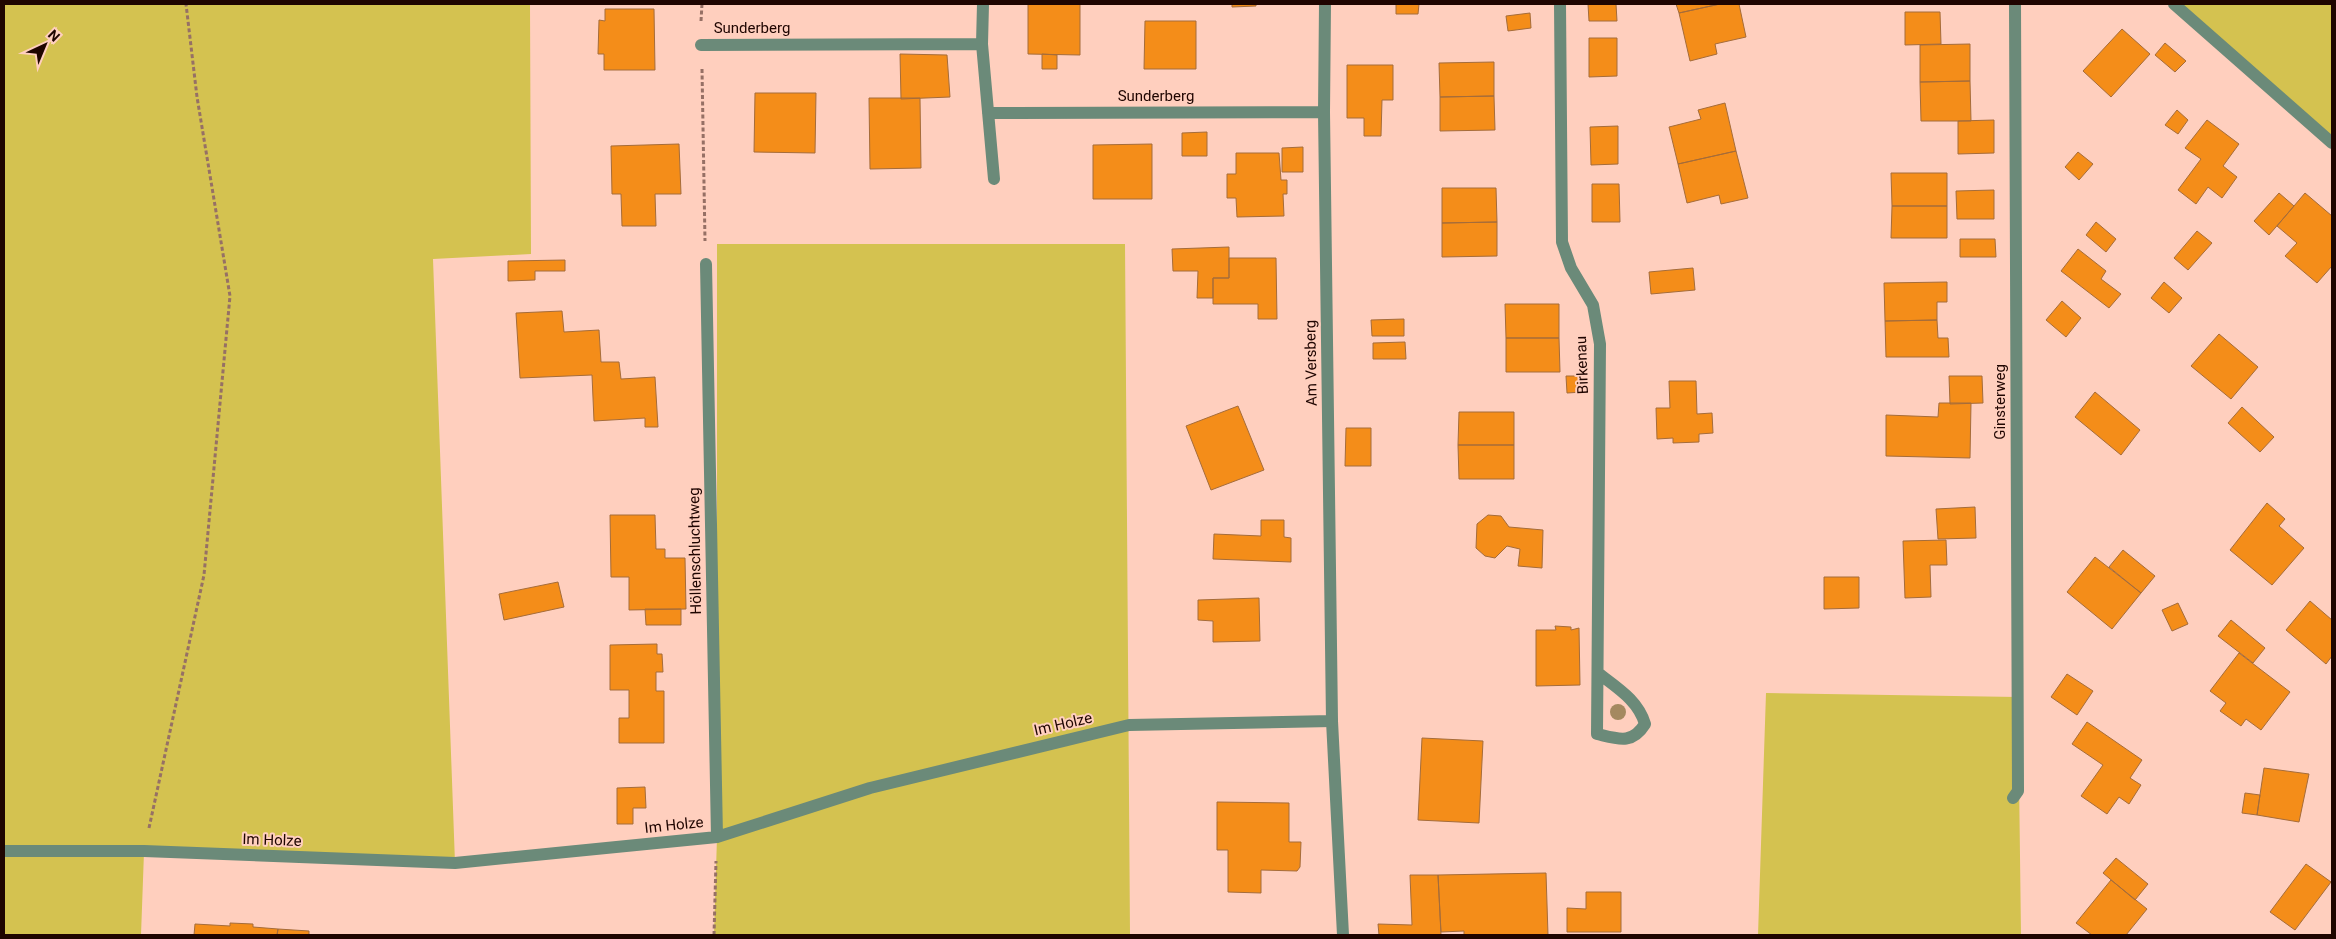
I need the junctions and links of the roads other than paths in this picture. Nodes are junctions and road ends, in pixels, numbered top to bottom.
1 (983, 4) edge
2 (1325, 4) edge
3 (1560, 4) edge
4 (2015, 4) edge
5 (2174, 4) edge
6 (982, 44) junction
7 (701, 45) road end
8 (1324, 112) junction
9 (988, 113) junction
10 (2332, 142) edge
11 (994, 180) dead end
12 (706, 264) road end
13 (1598, 673) junction
14 (1332, 721) junction
15 (2013, 798) dead end
16 (717, 837) junction
17 (4, 851) edge
18 (1343, 935) edge

1 - 6 street
2 - 8 street, Am Versberg
3 - 13 street, Birkenau
4 - 15 street, Ginsterweg
5 - 10 street
6 - 7 street, Sunderberg
6 - 9 street
8 - 9 street, Sunderberg
8 - 14 street, Am Versberg
9 - 11 street
12 - 16 street, Höllenschluchtweg
13 - 13 street, Birkenau
14 - 16 street, Im Holze
14 - 18 street, Am Versberg
16 - 17 street, Im Holze

